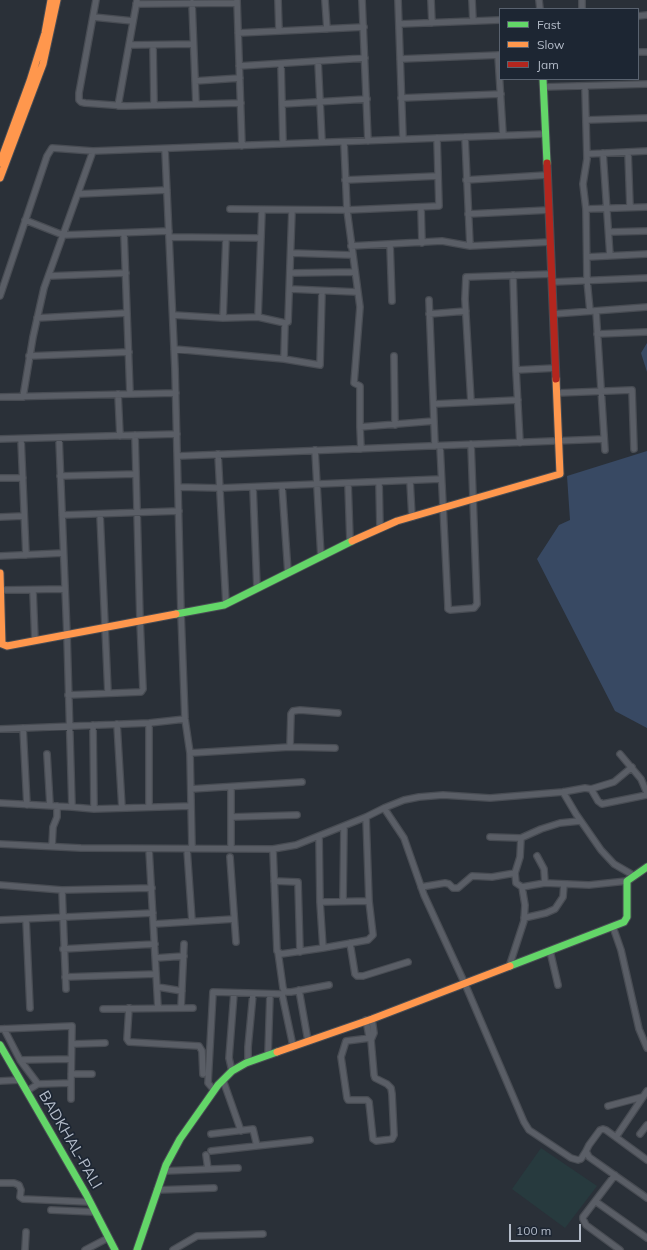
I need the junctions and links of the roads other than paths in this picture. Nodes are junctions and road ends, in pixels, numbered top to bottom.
1 (51, 0) edge
2 (57, 0) edge
3 (96, 0) edge
4 (278, 0) edge
5 (326, 0) edge
6 (362, 0) edge
7 (398, 0) edge
8 (431, 0) edge
9 (472, 0) edge
10 (237, 1) edge
11 (136, 2) edge
12 (192, 3) junction
13 (93, 17) junction
14 (499, 20) edge
15 (133, 21) junction
16 (473, 21) junction
17 (432, 23) junction
18 (399, 24) junction
19 (364, 27) junction
20 (327, 29) junction
21 (279, 31) junction
22 (238, 33) junction
23 (193, 44) junction
24 (153, 45) junction
25 (129, 46) junction
26 (499, 55) edge
27 (365, 58) junction
28 (400, 59) junction
29 (318, 61) junction
30 (281, 64) junction
31 (239, 66) junction
32 (240, 78) junction
33 (500, 80) edge
34 (543, 80) edge
35 (195, 81) junction
36 (647, 84) edge
37 (585, 86) junction
38 (543, 87) junction
39 (501, 94) junction
40 (401, 98) junction
41 (367, 99) junction
42 (320, 101) junction
43 (241, 103) junction
44 (196, 104) junction
45 (282, 104) junction
46 (154, 105) junction
47 (118, 106) junction
48 (647, 118) edge
49 (586, 120) junction
50 (545, 134) junction
51 (503, 136) junction
52 (464, 137) junction
53 (437, 138) junction
54 (403, 139) junction
55 (368, 141) junction
56 (322, 142) junction
57 (344, 142) junction
58 (283, 144) junction
59 (242, 146) junction
60 (165, 148) junction
61 (93, 151) junction
62 (628, 152) junction
63 (647, 152) edge
64 (603, 153) junction
65 (587, 154) junction
66 (0, 163) edge
67 (547, 175) junction
68 (438, 176) junction
69 (0, 178) edge
70 (345, 180) junction
71 (466, 180) junction
72 (167, 190) junction
73 (78, 194) junction
74 (421, 207) junction
75 (630, 207) junction
76 (647, 207) edge
77 (607, 208) junction
78 (230, 209) dead end
79 (586, 209) junction
80 (262, 210) junction
81 (292, 210) junction
82 (347, 210) junction
83 (549, 210) junction
84 (468, 214) junction
85 (25, 220) junction
86 (647, 231) edge
87 (609, 232) junction
88 (124, 233) junction
89 (169, 234) junction
90 (63, 235) junction
91 (226, 238) junction
92 (261, 238) junction
93 (550, 242) junction
94 (422, 243) junction
95 (390, 244) junction
96 (351, 246) junction
97 (470, 246) junction
98 (291, 253) junction
99 (647, 254) edge
100 (352, 255) junction
101 (610, 256) junction
102 (587, 257) junction
103 (354, 272) junction
104 (126, 273) junction
105 (291, 273) junction
106 (552, 274) junction
107 (513, 275) junction
108 (49, 276) junction
109 (647, 278) edge
110 (587, 280) junction
111 (552, 282) junction
112 (290, 289) junction
113 (322, 290) junction
114 (357, 292) junction
115 (0, 296) edge
116 (429, 300) dead end
117 (392, 301) dead end
118 (647, 307) edge
119 (466, 311) junction
120 (593, 311) junction
121 (127, 313) junction
122 (429, 314) junction
123 (553, 314) junction
124 (173, 315) junction
125 (258, 317) junction
126 (37, 318) junction
127 (223, 318) junction
128 (285, 323) junction
129 (646, 332) edge
130 (598, 334) junction
131 (174, 349) junction
132 (129, 352) junction
133 (30, 356) junction
134 (394, 356) dead end
135 (284, 359) junction
136 (556, 368) junction
137 (516, 370) junction
138 (601, 391) junction
139 (176, 393) junction
140 (557, 393) junction
141 (118, 394) junction
142 (130, 394) junction
143 (23, 397) junction
144 (0, 398) edge
145 (518, 400) junction
146 (471, 402) junction
147 (434, 404) junction
148 (434, 421) junction
149 (395, 424) junction
150 (360, 427) junction
151 (177, 434) junction
152 (135, 435) junction
153 (120, 436) junction
154 (59, 438) junction
155 (0, 439) edge
156 (21, 439) junction
157 (604, 439) junction
158 (559, 441) junction
159 (520, 443) junction
160 (471, 444) junction
161 (438, 446) junction
162 (361, 449) junction
163 (634, 449) dead end
164 (315, 450) junction
165 (605, 450) dead end
166 (218, 454) junction
167 (178, 456) junction
168 (136, 474) junction
169 (60, 476) junction
170 (0, 478) edge
171 (23, 478) junction
172 (441, 479) junction
173 (410, 481) junction
174 (379, 482) junction
175 (348, 483) junction
176 (317, 484) junction
177 (282, 486) junction
178 (178, 487) junction
179 (253, 487) junction
180 (220, 488) junction
181 (473, 499) junction
182 (443, 508) junction
183 (179, 511) junction
184 (138, 512) junction
185 (100, 514) junction
186 (62, 515) junction
187 (24, 516) junction
188 (412, 516) junction
189 (0, 517) edge
190 (380, 528) junction
191 (350, 541) junction
192 (63, 553) junction
193 (26, 555) junction
194 (0, 556) edge
195 (321, 557) junction
196 (0, 573) edge
197 (288, 573) junction
198 (257, 588) junction
199 (65, 589) junction
200 (1, 590) edge
201 (33, 590) junction
202 (226, 604) junction
203 (181, 613) junction
204 (140, 620) junction
205 (106, 629) junction
206 (67, 635) junction
207 (35, 641) junction
208 (108, 693) junction
209 (68, 695) junction
210 (338, 713) dead end
211 (185, 719) junction
212 (149, 723) junction
213 (117, 724) junction
214 (93, 725) junction
215 (69, 726) junction
216 (23, 728) junction
217 (0, 729) edge
218 (290, 747) junction
219 (335, 748) dead end
220 (47, 754) dead end
221 (190, 754) junction
222 (620, 754) dead end
223 (632, 767) junction
224 (302, 782) dead end
225 (231, 787) junction
226 (190, 789) junction
227 (591, 789) junction
228 (563, 792) junction
229 (647, 794) edge
230 (0, 803) edge
231 (27, 805) junction
232 (50, 805) junction
233 (57, 806) junction
234 (191, 806) junction
235 (72, 807) junction
236 (122, 808) junction
237 (149, 808) junction
238 (384, 808) junction
239 (94, 810) junction
240 (297, 815) dead end
241 (231, 817) junction
242 (366, 817) junction
243 (580, 821) junction
244 (344, 826) junction
245 (319, 836) junction
246 (490, 837) dead end
247 (522, 838) junction
248 (0, 844) edge
249 (52, 846) junction
250 (190, 848) junction
251 (149, 849) junction
252 (231, 849) junction
253 (274, 849) junction
254 (537, 856) dead end
255 (230, 857) dead end
256 (647, 867) edge
257 (515, 873) junction
258 (633, 875) junction
259 (627, 880) junction
260 (274, 881) junction
261 (545, 883) junction
262 (564, 884) junction
263 (0, 885) edge
264 (421, 887) junction
265 (522, 887) junction
266 (152, 888) junction
267 (62, 890) junction
268 (343, 900) junction
269 (369, 901) junction
270 (320, 902) junction
271 (153, 914) junction
272 (62, 917) junction
273 (524, 918) junction
274 (26, 919) junction
275 (234, 919) junction
276 (0, 920) edge
277 (192, 921) junction
278 (154, 924) junction
279 (613, 927) junction
280 (236, 942) dead end
281 (350, 943) junction
282 (155, 944) junction
283 (184, 944) dead end
284 (323, 948) junction
285 (64, 949) junction
286 (550, 951) junction
287 (278, 952) junction
288 (300, 952) junction
289 (184, 956) junction
290 (156, 958) junction
291 (408, 962) dead end
292 (508, 966) junction
293 (156, 974) junction
294 (65, 978) junction
295 (465, 984) junction
296 (329, 985) dead end
297 (558, 985) dead end
298 (158, 987) junction
299 (66, 989) dead end
300 (299, 990) junction
301 (182, 991) junction
302 (234, 993) junction
303 (253, 994) junction
304 (270, 994) junction
305 (30, 1008) dead end
306 (129, 1008) junction
307 (158, 1008) junction
308 (181, 1008) junction
309 (193, 1008) dead end
310 (103, 1009) dead end
311 (369, 1019) junction
312 (2, 1029) edge
313 (371, 1039) junction
314 (308, 1041) junction
315 (105, 1043) dead end
316 (72, 1044) junction
317 (0, 1045) edge
318 (292, 1046) junction
319 (647, 1048) edge
320 (268, 1055) junction
321 (70, 1059) junction
322 (20, 1060) junction
323 (248, 1062) junction
324 (232, 1071) junction
325 (71, 1074) junction
326 (92, 1074) dead end
327 (202, 1074) dead end
328 (20, 1080) junction
329 (223, 1080) junction
330 (0, 1081) edge
331 (71, 1083) junction
332 (38, 1084) junction
333 (214, 1090) junction
334 (26, 1091) junction
335 (647, 1091) edge
336 (642, 1097) junction
337 (71, 1099) dead end
338 (608, 1106) dead end
339 (647, 1125) edge
340 (241, 1131) junction
341 (211, 1134) dead end
342 (640, 1134) dead end
343 (616, 1137) junction
344 (310, 1140) dead end
345 (257, 1146) junction
346 (586, 1151) junction
347 (647, 1160) edge
348 (238, 1168) dead end
349 (208, 1169) junction
350 (164, 1171) junction
351 (615, 1175) junction
352 (0, 1183) edge
353 (214, 1188) dead end
354 (157, 1190) junction
355 (647, 1198) edge
356 (595, 1201) junction
357 (90, 1202) junction
358 (51, 1210) dead end
359 (95, 1212) junction
360 (26, 1232) dead end
361 (263, 1234) dead end
362 (108, 1238) junction
363 (647, 1238) edge
364 (25, 1250) edge
365 (85, 1250) edge
366 (114, 1250) edge
367 (137, 1250) edge
368 (173, 1250) edge
369 (620, 1250) edge

1 - 66 street
2 - 69 street
3 - 13 street
4 - 21 street
5 - 20 street
6 - 19 street
7 - 18 street
8 - 17 street
9 - 16 street
10 - 12 street
10 - 22 street
11 - 12 street
11 - 15 street
12 - 23 street
13 - 15 street
13 - 47 street
14 - 16 street
15 - 25 street
16 - 17 street
17 - 18 street
18 - 28 street
19 - 20 street
19 - 27 street
20 - 21 street
21 - 22 street
22 - 31 street
23 - 24 street
23 - 35 street
24 - 25 street
24 - 46 street
25 - 47 street
26 - 28 street
27 - 29 street
27 - 41 street
28 - 40 street
29 - 30 street
29 - 42 street
30 - 31 street
30 - 45 street
31 - 32 street
32 - 35 street
32 - 43 street
33 - 39 street
34 - 38 street
35 - 44 street
36 - 37 street
37 - 38 street
37 - 49 street
38 - 50 street
39 - 40 street
39 - 51 street
40 - 54 street
41 - 42 street
41 - 55 street
42 - 45 street
42 - 56 street
43 - 44 street
43 - 59 street
44 - 46 street
45 - 58 street
46 - 47 street
48 - 49 street
49 - 65 street
50 - 51 street
50 - 67 street
51 - 52 street
52 - 53 street
52 - 71 street
53 - 54 street
53 - 68 street
54 - 55 street
55 - 57 street
56 - 57 street
56 - 58 street
57 - 70 street
58 - 59 street
59 - 60 street
60 - 61 street
60 - 72 street
61 - 73 street
61 - 85 street
62 - 63 street
62 - 64 street
62 - 75 street
64 - 65 street
64 - 77 street
65 - 79 street
67 - 71 street
67 - 83 street
68 - 70 street
68 - 74 street
70 - 82 street
71 - 84 street
72 - 73 street
72 - 89 street
73 - 90 street
74 - 82 street
74 - 94 street
75 - 76 street
75 - 77 street
77 - 79 street
77 - 87 street
78 - 80 street
79 - 102 street
80 - 81 street
80 - 92 street
81 - 82 street
81 - 98 street
82 - 96 street
83 - 84 street
83 - 93 street
84 - 97 street
85 - 90 street
85 - 115 street
86 - 87 street
87 - 101 street
88 - 89 street
88 - 90 street
88 - 104 street
89 - 91 street
89 - 124 street
90 - 108 street
91 - 92 street
91 - 127 street
92 - 125 street
93 - 97 street
93 - 106 street
94 - 95 street
94 - 97 street
95 - 96 street
95 - 117 street
96 - 100 street
98 - 100 street
98 - 105 street
99 - 101 street
100 - 103 street
101 - 102 street
102 - 110 street
103 - 105 street
103 - 114 street
104 - 108 street
104 - 121 street
105 - 112 street
106 - 107 street
106 - 111 street
107 - 119 street
107 - 137 street
108 - 126 street
109 - 110 street
110 - 111 street
110 - 120 street
111 - 123 street
112 - 113 street
112 - 128 street
113 - 114 street
113 - 135 street
114 - 150 street
116 - 122 street
118 - 120 street
119 - 122 street
119 - 146 street
120 - 123 street
120 - 130 street
121 - 126 street
121 - 132 street
122 - 147 street
123 - 136 street
124 - 127 street
124 - 131 street
125 - 127 street
125 - 128 street
126 - 133 street
128 - 135 street
129 - 130 street
130 - 138 street
131 - 135 street
131 - 139 street
132 - 133 street
132 - 142 street
133 - 143 street
134 - 149 street
136 - 137 street
136 - 140 street
137 - 145 street
138 - 140 street
138 - 157 street
138 - 163 street
139 - 142 street
139 - 151 street
140 - 158 street
141 - 142 street
141 - 143 street
141 - 153 street
143 - 144 street
145 - 146 street
145 - 159 street
146 - 147 street
147 - 148 street
148 - 149 street
148 - 161 street
149 - 150 street
150 - 162 street
151 - 152 street
151 - 167 street
152 - 153 street
152 - 168 street
153 - 154 street
154 - 156 street
154 - 169 street
155 - 156 street
156 - 171 street
157 - 158 street
157 - 165 street
158 - 159 street
158 - 181 street
159 - 160 street
160 - 161 street
160 - 181 street
161 - 162 street
161 - 172 street
162 - 164 street
164 - 166 street
164 - 176 street
166 - 167 street
166 - 180 street
167 - 178 street
168 - 169 street
168 - 184 street
169 - 186 street
170 - 171 street
171 - 187 street
172 - 173 street
172 - 182 street
173 - 174 street
173 - 188 street
174 - 175 street
174 - 190 street
175 - 176 street
175 - 191 street
176 - 177 street
176 - 195 street
177 - 179 street
177 - 197 street
178 - 180 street
178 - 183 street
179 - 180 street
179 - 198 street
180 - 202 street
181 - 182 street
181 - 182 street
182 - 188 street
183 - 184 street
183 - 203 street
184 - 185 street
184 - 204 street
185 - 186 street
185 - 205 street
186 - 192 street
187 - 189 street
187 - 193 street
188 - 190 street
190 - 191 street
191 - 195 street
192 - 193 street
192 - 199 street
193 - 194 street
195 - 197 street
196 - 200 street
197 - 198 street
198 - 202 street
199 - 201 street
199 - 206 street
200 - 201 street
200 - 207 street
201 - 207 street
202 - 203 street
203 - 204 street
203 - 211 street
204 - 205 street
204 - 208 street
205 - 206 street
205 - 208 street
206 - 207 street
206 - 209 street
208 - 209 street
209 - 215 street
210 - 218 street
211 - 212 street
211 - 221 street
212 - 213 street
212 - 237 street
213 - 214 street
213 - 236 street
214 - 215 street
214 - 239 street
215 - 216 street
215 - 235 street
216 - 217 street
216 - 231 street
218 - 219 street
218 - 221 street
220 - 232 street
221 - 226 street
222 - 223 street
223 - 227 street
223 - 229 street
224 - 225 street
225 - 226 street
225 - 241 street
226 - 234 street
227 - 228 street
227 - 229 street
228 - 238 street
228 - 243 street
230 - 231 street
231 - 232 street
232 - 233 street
233 - 235 street
233 - 249 street
234 - 237 street
234 - 250 street
235 - 239 street
236 - 237 street
236 - 239 street
238 - 242 street
238 - 264 street
240 - 241 street
241 - 252 street
242 - 244 street
242 - 269 street
243 - 247 street
243 - 258 street
244 - 245 street
244 - 268 street
245 - 253 street
245 - 270 street
246 - 247 street
247 - 257 street
248 - 249 street
249 - 251 street
250 - 251 street
250 - 252 street
250 - 277 street
251 - 266 street
252 - 253 street
253 - 260 street
254 - 261 street
255 - 275 street
256 - 258 street
257 - 264 street
257 - 265 street
258 - 259 street
259 - 262 street
259 - 279 street
260 - 287 street
260 - 288 street
261 - 262 street
261 - 265 street
262 - 273 street
263 - 267 street
264 - 295 street
265 - 273 street
266 - 267 street
266 - 271 street
267 - 272 street
268 - 269 street
268 - 270 street
269 - 281 street
270 - 284 street
271 - 272 street
271 - 278 street
272 - 274 street
272 - 285 street
273 - 292 street
274 - 276 street
274 - 305 street
275 - 277 street
275 - 280 street
277 - 278 street
278 - 282 street
279 - 286 street
279 - 319 street
281 - 284 street
281 - 291 street
282 - 285 street
282 - 290 street
283 - 289 street
284 - 288 street
285 - 294 street
286 - 292 street
286 - 297 street
287 - 288 street
287 - 300 street
289 - 290 street
289 - 301 street
290 - 293 street
292 - 295 street
293 - 294 street
293 - 298 street
294 - 299 street
295 - 311 street
295 - 346 street
296 - 300 street
298 - 301 street
298 - 307 street
300 - 314 street
301 - 308 street
302 - 303 street
302 - 324 street
302 - 333 street
303 - 304 street
303 - 323 street
304 - 318 street
304 - 320 street
306 - 307 street
306 - 310 street
306 - 327 street
307 - 308 street
308 - 309 street
311 - 313 street
311 - 314 street
312 - 316 street
312 - 322 street
313 - 313 street
314 - 318 street
315 - 316 street
316 - 321 street
317 - 328 street, BADKHAL-PALI
318 - 320 street
320 - 323 street
321 - 322 street
321 - 325 street
322 - 332 street
323 - 324 street
324 - 329 street
325 - 326 street
325 - 331 street
328 - 330 street
328 - 334 street, BADKHAL-PALI
329 - 333 street
329 - 340 street
331 - 332 street
331 - 337 street
332 - 334 street
333 - 350 street
334 - 357 street, BADKHAL-PALI
335 - 336 street
336 - 338 street
336 - 343 street
339 - 342 street
340 - 341 street
340 - 345 street
343 - 346 street
343 - 347 street
344 - 345 street
345 - 349 street
346 - 351 street
348 - 349 street
349 - 350 street
350 - 354 street
351 - 355 street
351 - 356 street
352 - 357 street
353 - 354 street
354 - 367 street
356 - 363 street
356 - 369 street
357 - 359 street, BADKHAL-PALI
358 - 359 street
359 - 362 street, BADKHAL-PALI
360 - 364 street
361 - 368 street
362 - 365 street
362 - 366 street, BADKHAL-PALI

